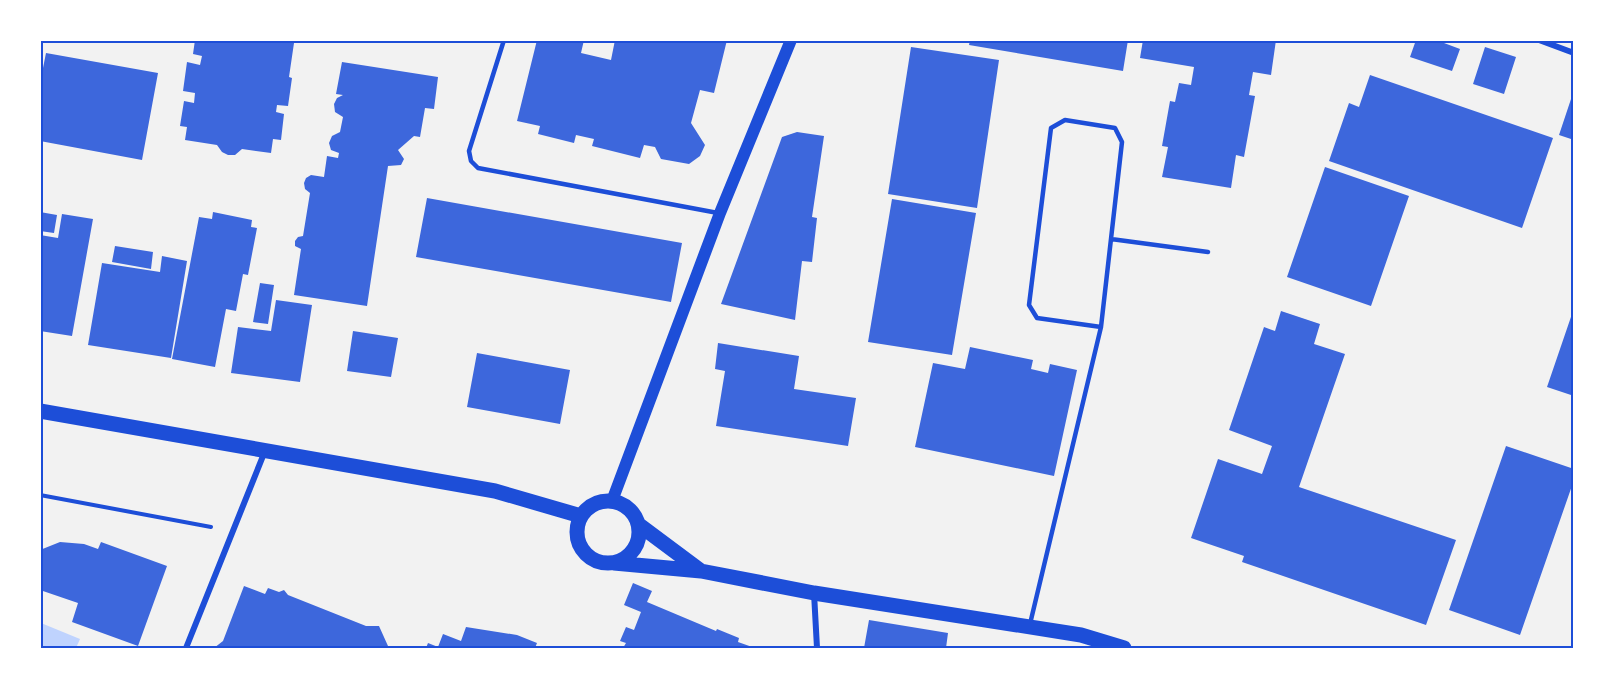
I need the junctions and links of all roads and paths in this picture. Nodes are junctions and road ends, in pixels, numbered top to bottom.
1 (504, 40) edge
2 (791, 40) edge
3 (1539, 40) edge
4 (1574, 53) edge
5 (720, 213) junction
6 (1111, 239) junction
7 (1209, 252) dead end
8 (1101, 327) junction
9 (40, 411) edge
10 (265, 451) junction
11 (40, 495) edge
12 (612, 501) junction
13 (581, 516) junction
14 (638, 524) junction
15 (232, 531) junction
16 (614, 563) junction
17 (701, 571) junction
18 (814, 593) junction
19 (1030, 627) junction
20 (186, 648) edge
21 (817, 648) edge
22 (1124, 648) edge

1 - 5 lane
2 - 5 main road
3 - 4 street
5 - 12 main road
6 - 7 lane
6 - 8 lane
6 - 8 lane
8 - 19 lane
9 - 10 main road
10 - 13 main road
10 - 15 street
11 - 15 path
12 - 13 main road
12 - 14 main road
13 - 16 main road
14 - 16 main road
14 - 17 main road
15 - 20 street
16 - 17 main road
17 - 18 main road
18 - 19 main road
18 - 21 street
19 - 22 main road

